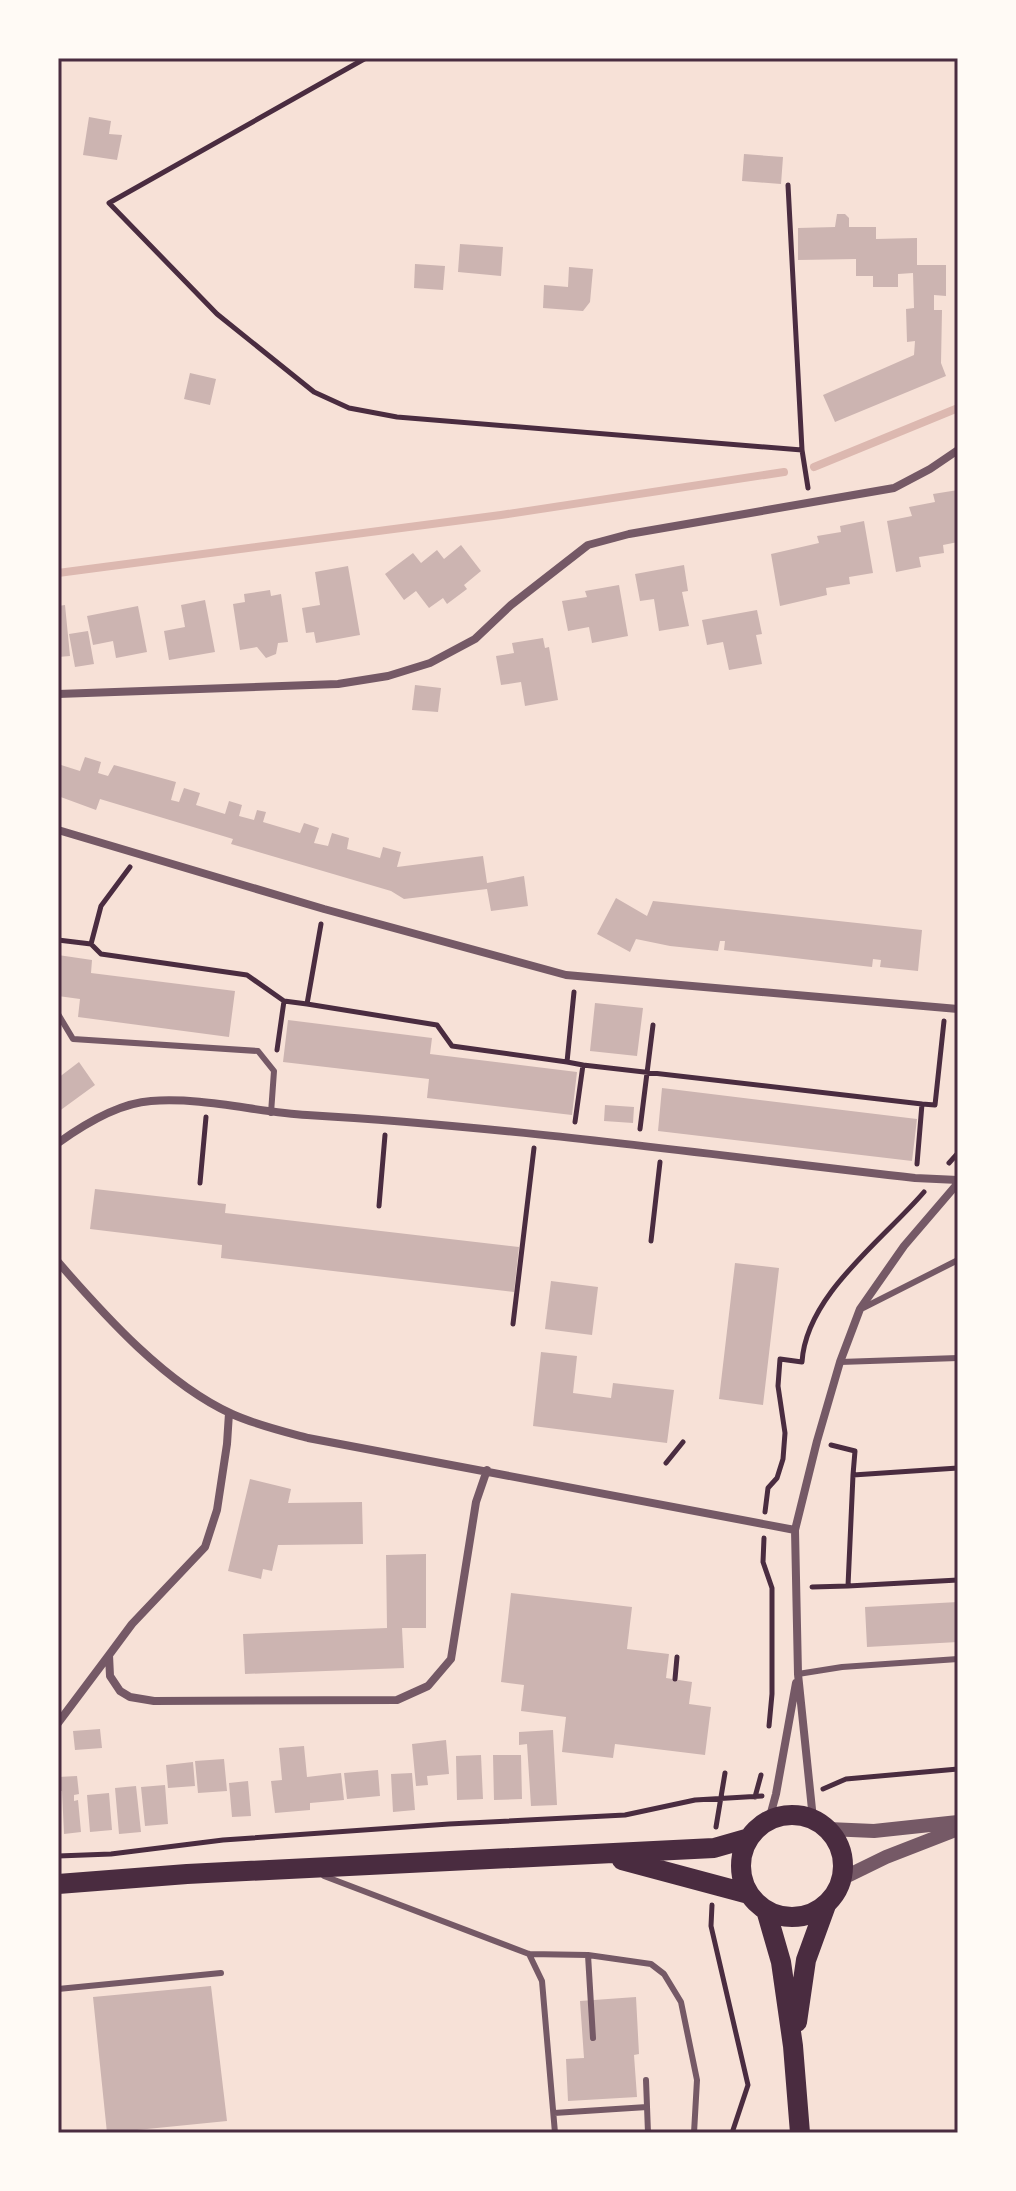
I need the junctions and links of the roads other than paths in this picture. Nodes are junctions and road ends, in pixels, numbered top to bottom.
1 (958, 450) edge
2 (58, 694) edge
3 (58, 830) edge
4 (958, 1009) edge
5 (58, 1014) edge
6 (271, 1113) junction
7 (58, 1143) edge
8 (958, 1182) edge
9 (958, 1260) edge
10 (58, 1262) edge
11 (860, 1309) junction
12 (958, 1358) edge
13 (840, 1362) junction
14 (229, 1413) junction
15 (487, 1470) junction
16 (795, 1530) junction
17 (109, 1655) junction
18 (958, 1659) edge
19 (798, 1674) junction
20 (58, 1723) edge
21 (769, 1820) junction
22 (958, 1822) edge
23 (820, 1824) junction
24 (958, 1829) edge
25 (749, 1838) junction
26 (602, 1855) junction
27 (302, 1868) junction
28 (841, 1879) junction
29 (58, 1884) edge
30 (749, 1894) junction
31 (826, 1905) junction
32 (766, 1910) junction
33 (529, 1954) junction
34 (588, 1955) junction
35 (221, 1973) dead end
36 (58, 1989) edge
37 (593, 2038) dead end
38 (793, 2046) junction
39 (646, 2080) dead end
40 (647, 2107) junction
41 (554, 2113) junction
42 (555, 2133) edge
43 (648, 2133) edge
44 (694, 2133) edge
45 (800, 2133) edge

1 - 2 street
3 - 4 street
5 - 6 lane
6 - 7 street
6 - 8 street
8 - 11 street
9 - 11 lane
10 - 14 street
11 - 13 street
12 - 13 lane
13 - 16 street
14 - 15 street
14 - 17 street
15 - 16 street
15 - 17 street
16 - 19 street
17 - 20 street
18 - 19 lane
19 - 21 street
19 - 23 street
21 - 23 main road
21 - 25 main road
22 - 23 street
23 - 28 main road
24 - 28 street
25 - 26 main road
25 - 30 main road
26 - 27 main road
26 - 30 main road
27 - 29 main road
27 - 33 lane
28 - 31 main road
30 - 32 main road
31 - 32 main road
31 - 38 main road
32 - 38 main road
33 - 34 lane
33 - 41 lane
34 - 37 lane
34 - 44 lane
35 - 36 lane
38 - 45 main road
39 - 40 lane
40 - 41 lane
40 - 43 lane
41 - 42 lane

